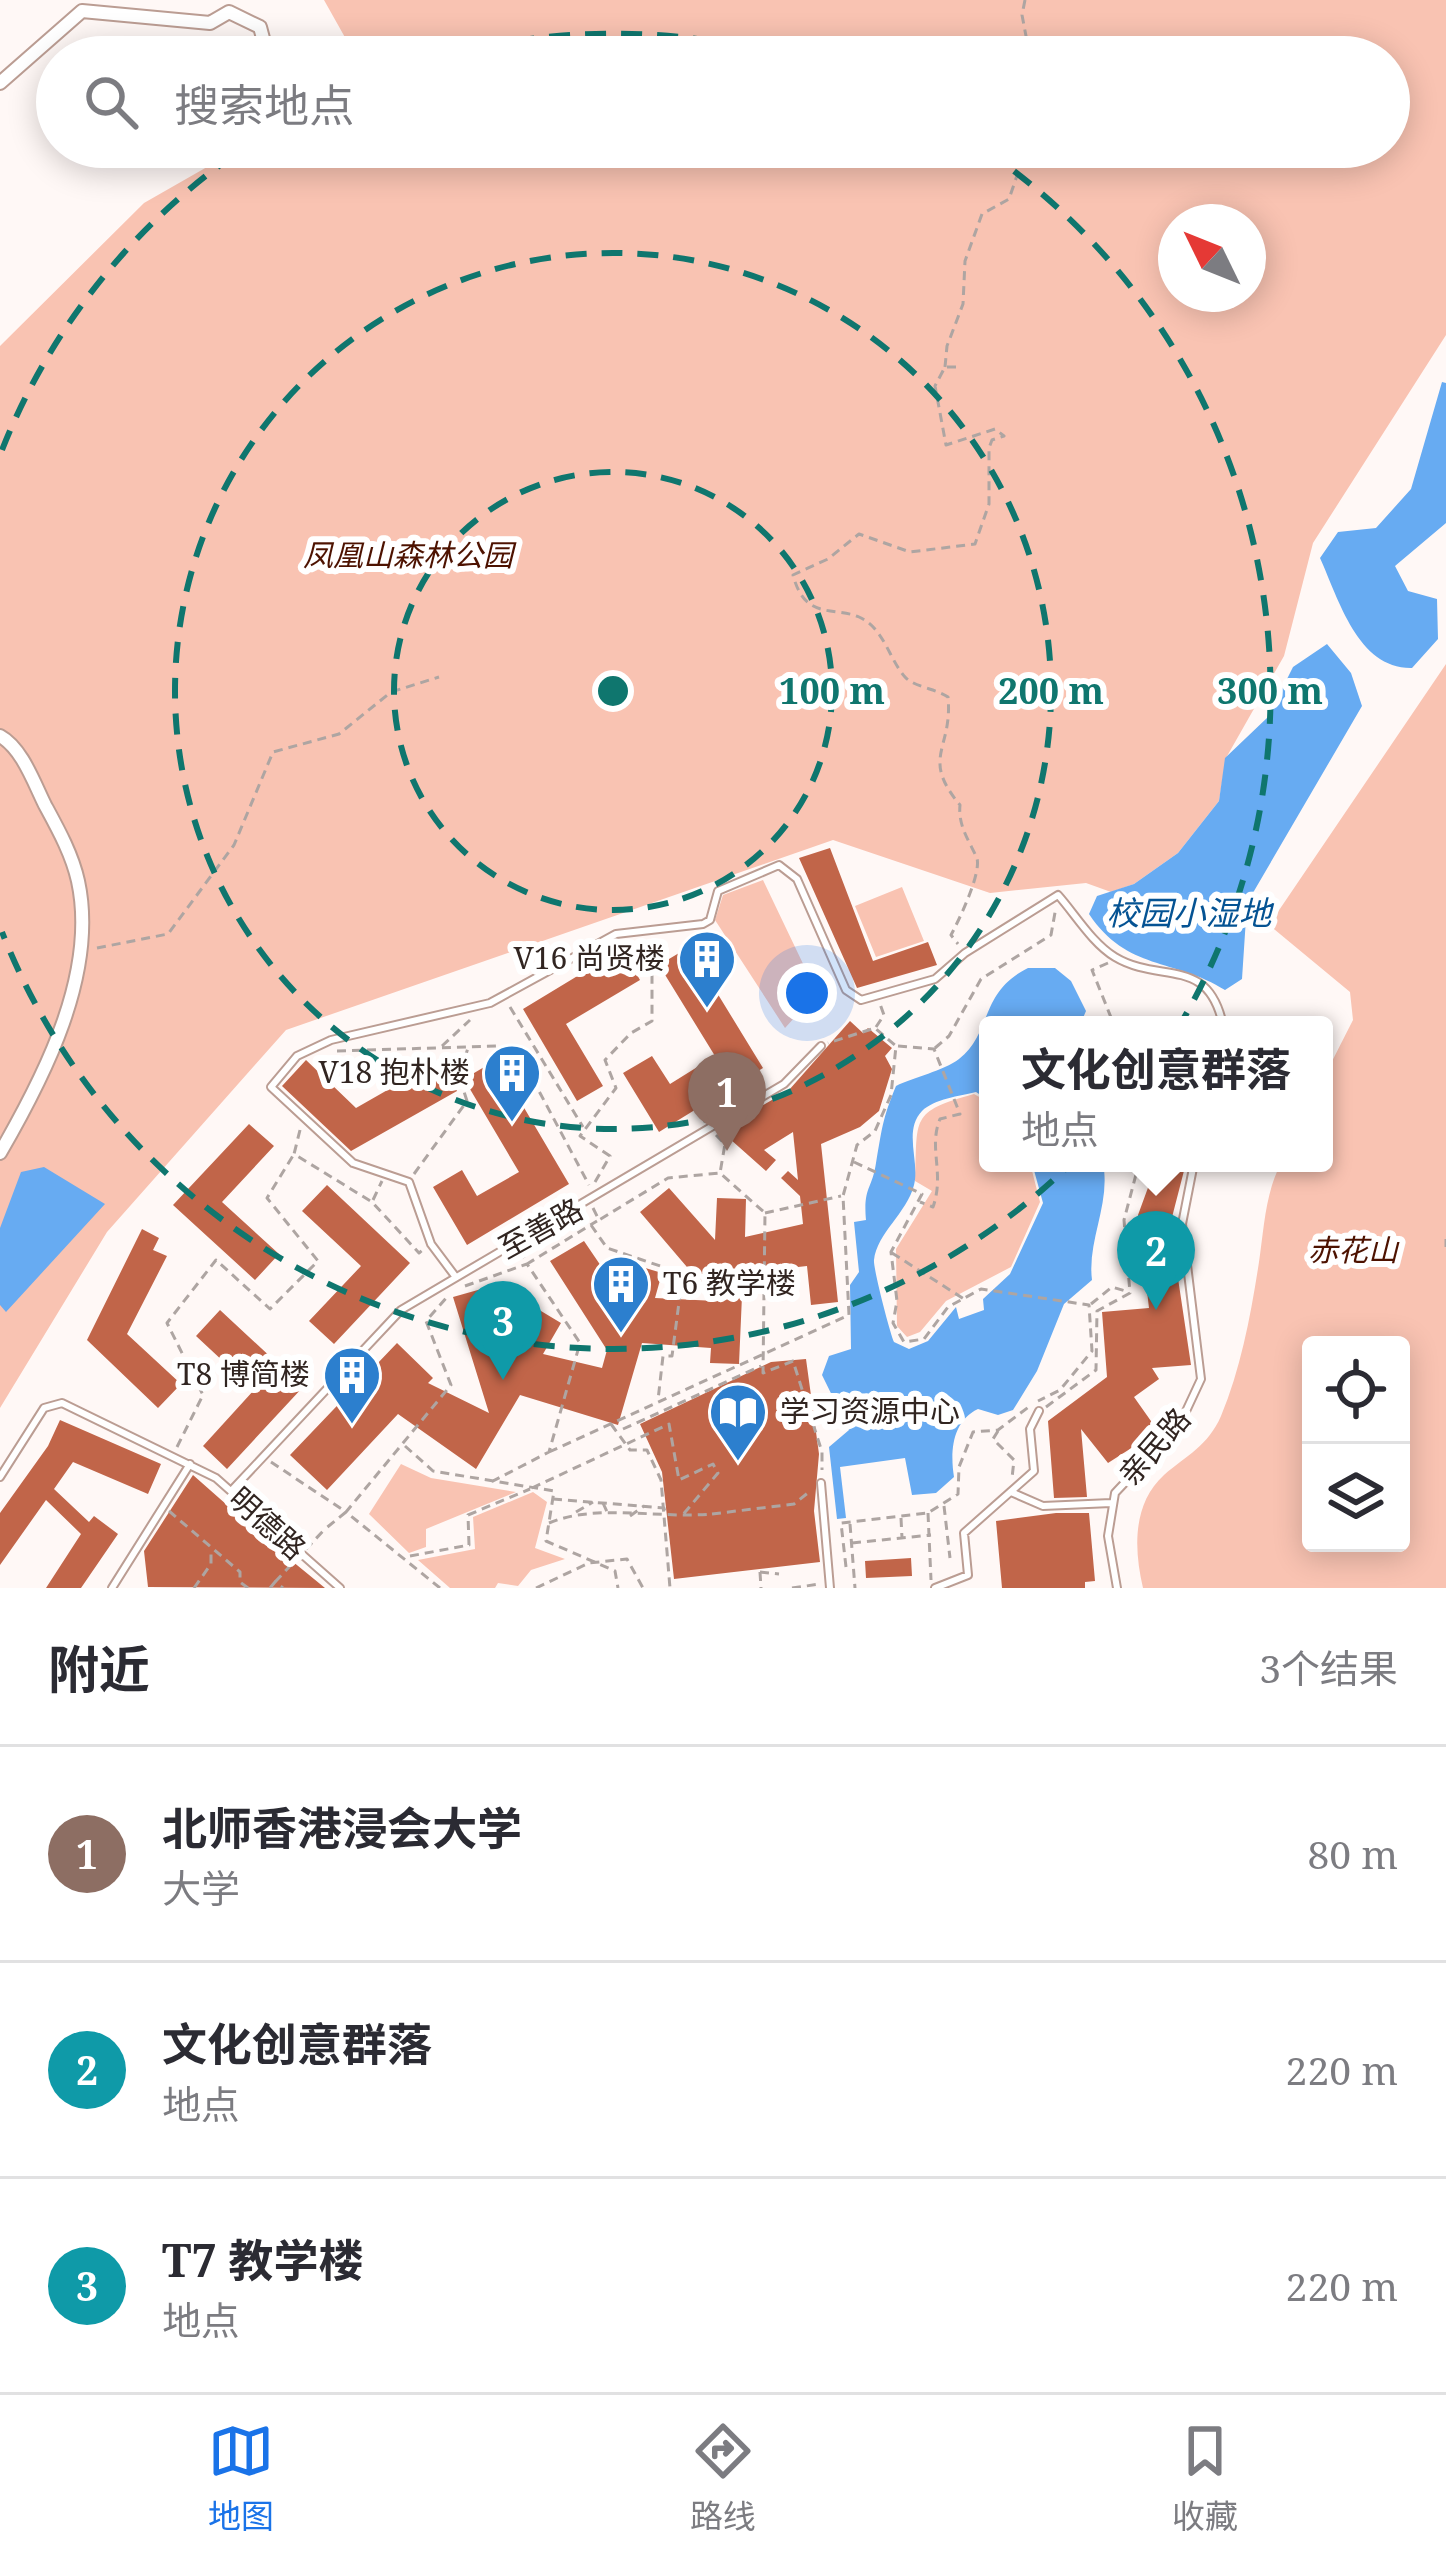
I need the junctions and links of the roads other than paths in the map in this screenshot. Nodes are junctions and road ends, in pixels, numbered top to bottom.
1 (53, 36) edge
2 (262, 36) edge
3 (36, 51) edge
4 (0, 82) edge
5 (0, 736) edge
6 (1221, 1016) edge
7 (821, 1046) road end
8 (0, 1153) edge
9 (1193, 1172) edge
10 (455, 1276) junction
11 (1039, 1411) road end
12 (190, 1463) junction
13 (0, 1478) edge
14 (820, 1484) road end
15 (232, 1490) junction
16 (1011, 1492) junction
17 (1111, 1503) junction
18 (829, 1586) edge
19 (112, 1588) edge
20 (340, 1588) edge
21 (932, 1588) edge
22 (1117, 1588) edge

1 - 2 street
3 - 4 street
5 - 8 street
6 - 10 lane
7 - 10 lane, 至善路
9 - 17 lane, 亲民路
10 - 15 lane, 至善路
11 - 16 lane
12 - 13 lane, 明德路
12 - 15 lane, 明德路
12 - 19 lane
14 - 18 lane
15 - 20 lane, 明德路
16 - 17 lane
16 - 21 lane
17 - 22 lane, 亲民路

